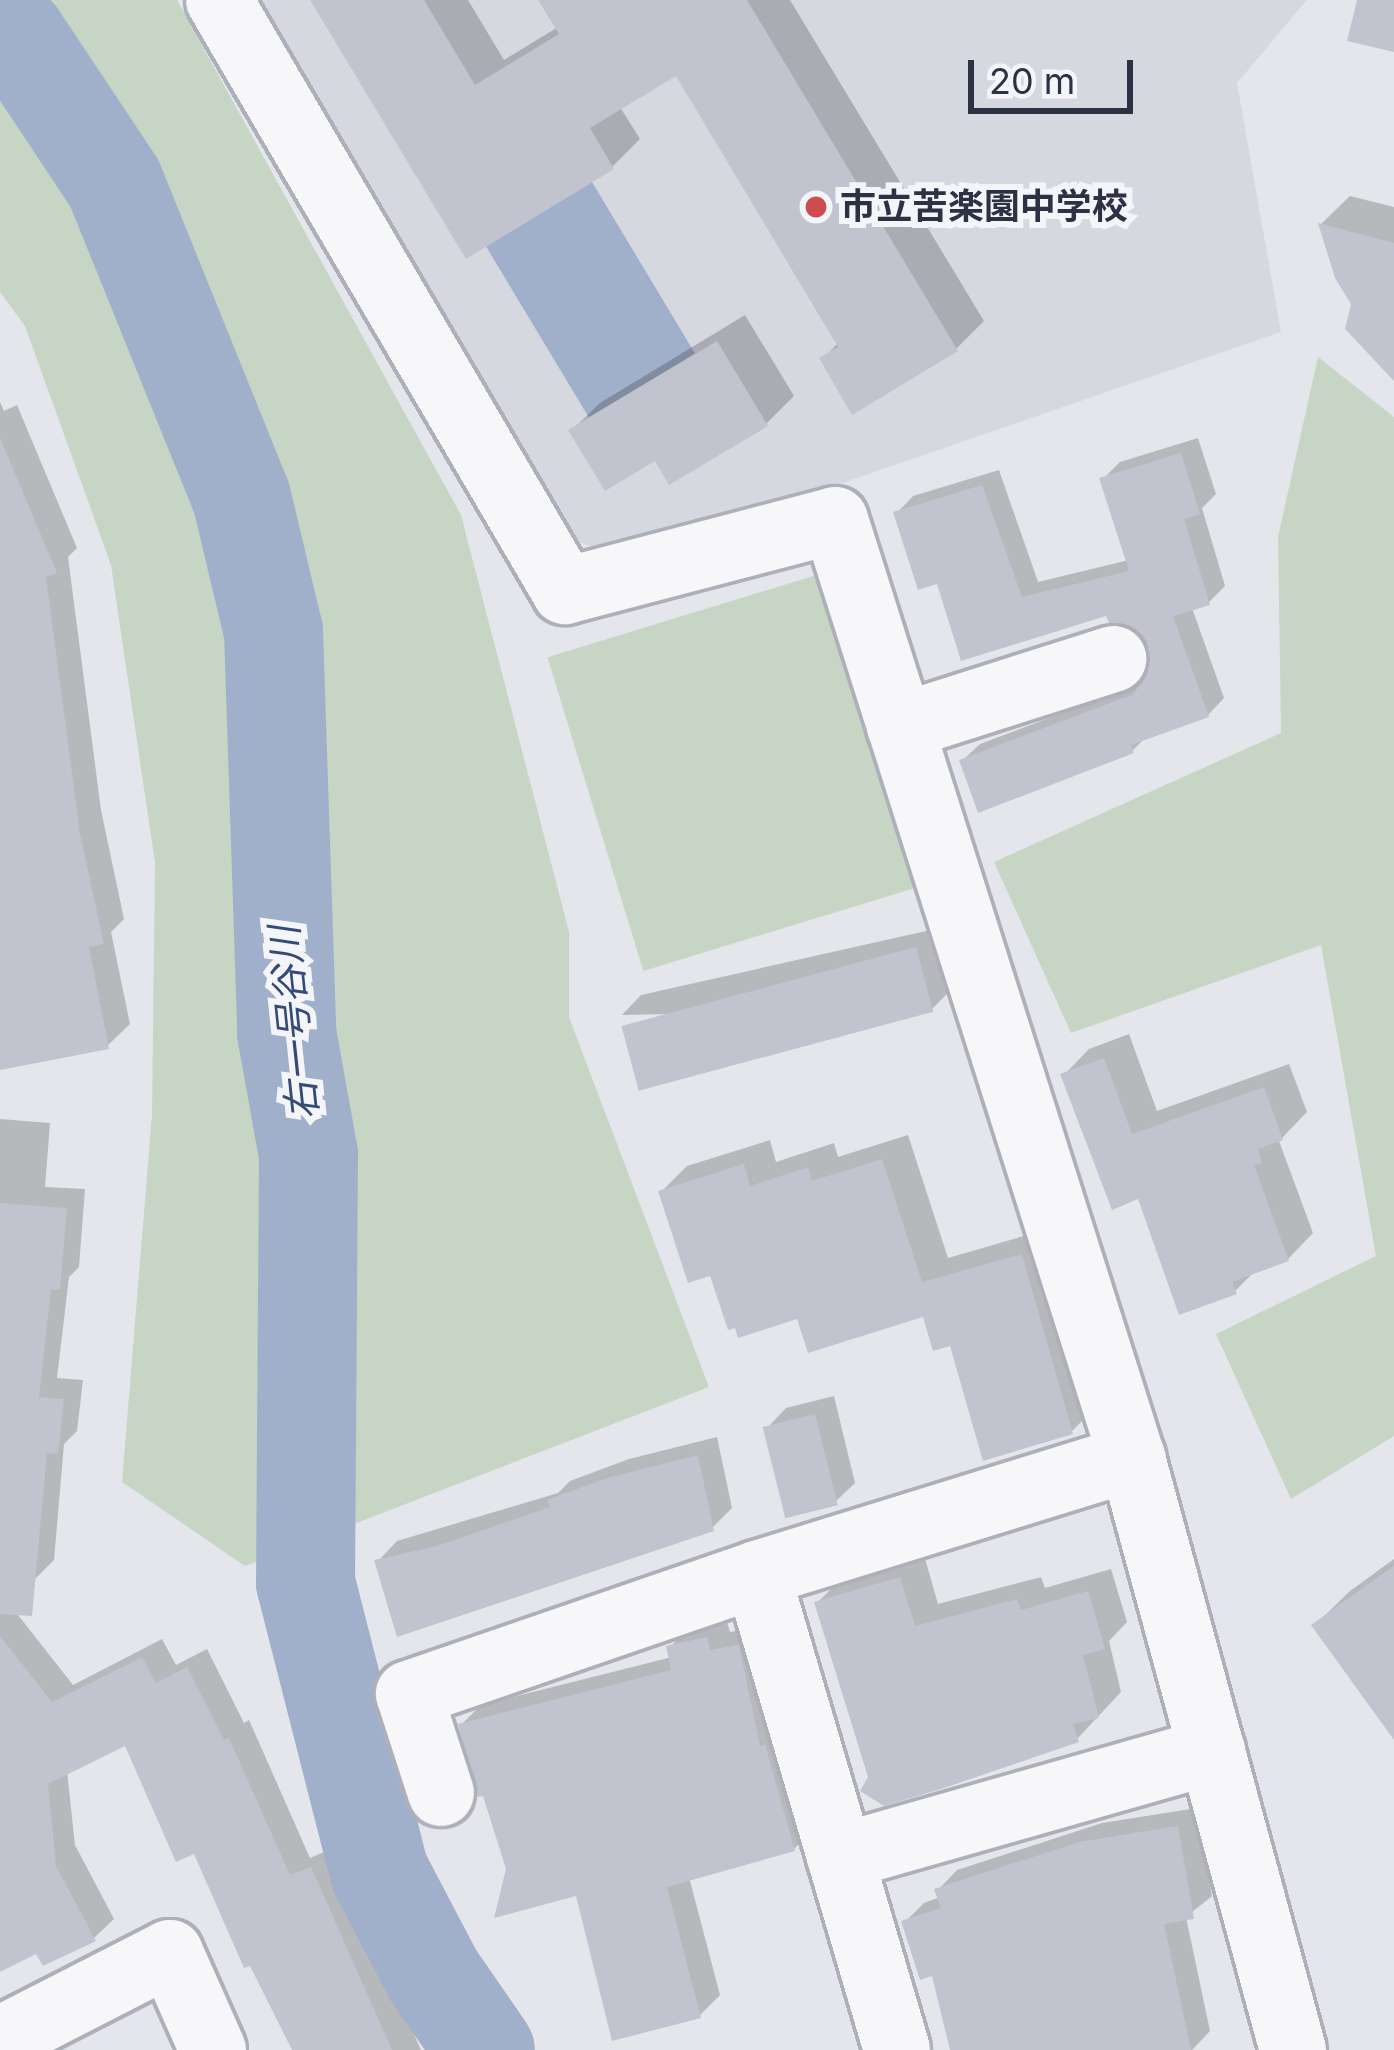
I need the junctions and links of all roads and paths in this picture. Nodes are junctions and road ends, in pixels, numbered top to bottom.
1 (219, 0) edge
2 (1113, 658) dead end
3 (900, 727) junction
4 (1132, 1458) junction
5 (757, 1574) junction
6 (1212, 1751) junction
7 (441, 1793) dead end
8 (840, 1857) junction
9 (0, 2040) edge
10 (213, 2050) edge
11 (897, 2050) edge
12 (1294, 2050) edge

1 - 3 street
2 - 3 street
3 - 4 street
4 - 5 street
4 - 6 street
5 - 7 street
5 - 8 street
6 - 8 street
6 - 12 street
8 - 11 street
9 - 10 street

